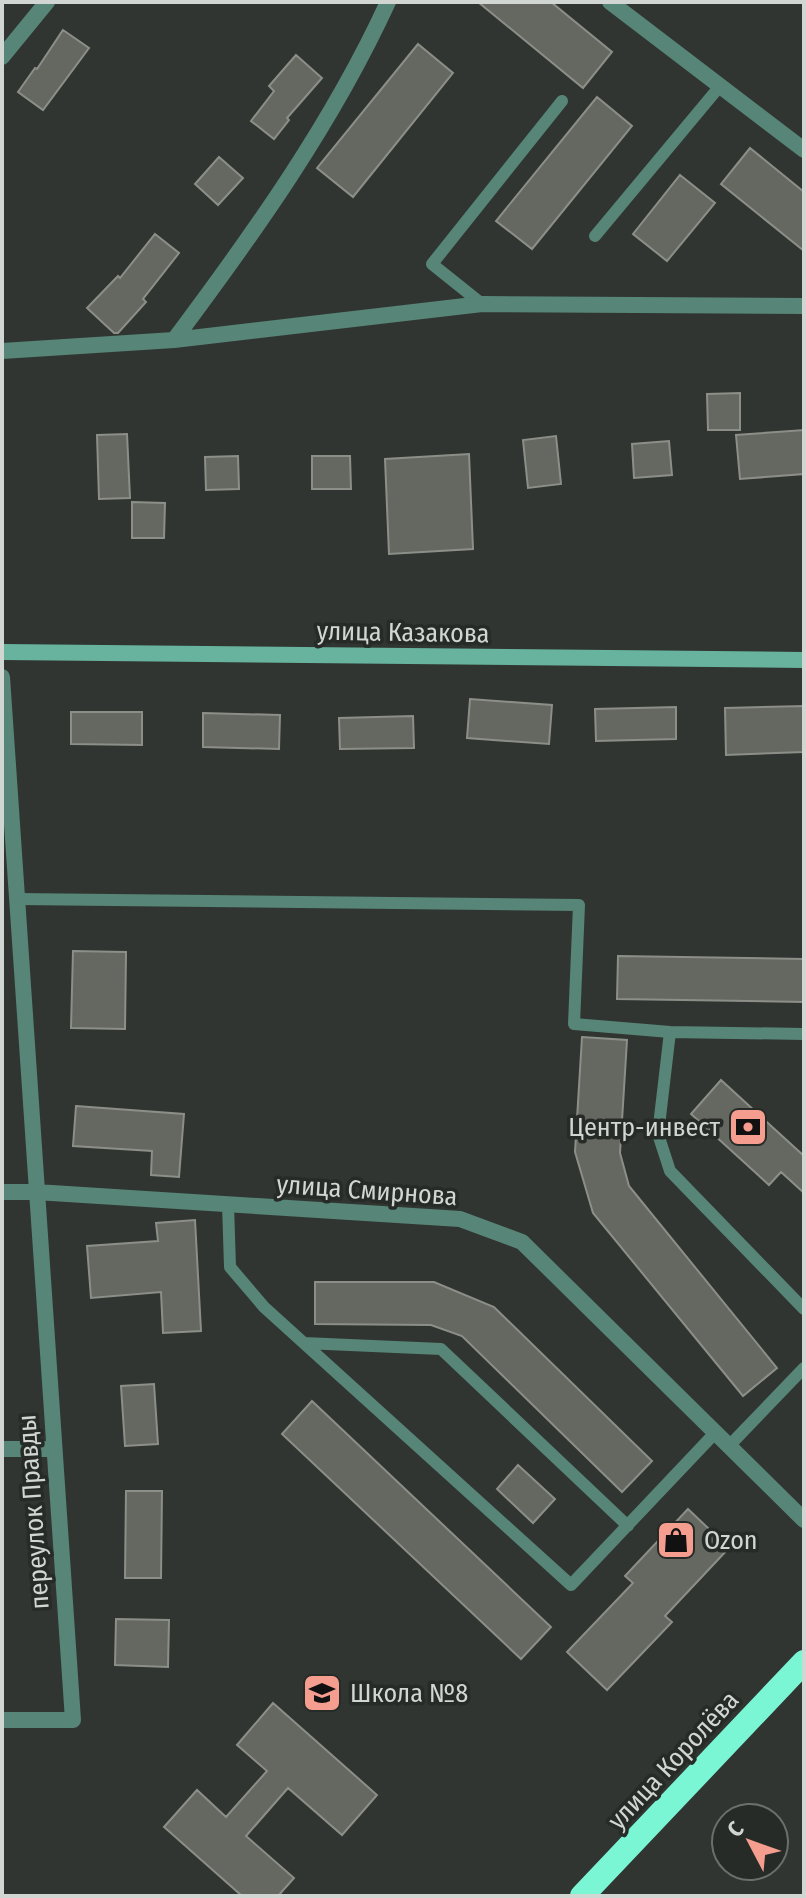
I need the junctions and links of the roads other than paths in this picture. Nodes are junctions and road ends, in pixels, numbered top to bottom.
1 (47, 2) edge
2 (388, 2) edge
3 (610, 2) edge
4 (2, 57) edge
5 (720, 86) junction
6 (562, 101) dead end
7 (804, 150) edge
8 (595, 236) dead end
9 (482, 304) junction
10 (804, 306) edge
11 (174, 340) junction
12 (2, 351) edge
13 (2, 652) edge
14 (804, 660) edge
15 (2, 677) edge
16 (12, 910) edge
17 (670, 1032) junction
18 (804, 1034) edge
19 (2, 1192) edge
20 (36, 1192) junction
21 (228, 1204) junction
22 (804, 1309) edge
23 (304, 1343) junction
24 (804, 1368) edge
25 (715, 1433) junction
26 (729, 1446) junction
27 (2, 1449) edge
28 (53, 1449) junction
29 (804, 1520) edge
30 (628, 1526) junction
31 (804, 1662) edge
32 (2, 1720) edge
33 (582, 1896) edge

1 - 4 street
2 - 11 street
3 - 5 street
5 - 7 street
5 - 8 lane
6 - 9 lane
9 - 10 street
9 - 11 street
11 - 12 street
13 - 14 main road, улица Казакова
15 - 16 street, переулок Правды
16 - 17 lane
16 - 20 street, переулок Правды
17 - 18 lane
17 - 22 lane
19 - 20 street, улица Смирнова
20 - 21 street, улица Смирнова
20 - 28 street, переулок Правды
21 - 23 lane
21 - 25 street, улица Смирнова
23 - 30 lane
23 - 30 lane
24 - 26 lane
25 - 26 street, улица Смирнова
25 - 30 lane
26 - 29 street, улица Смирнова
27 - 28 street
28 - 32 street, переулок Правды
31 - 33 highway, улица Королёва

